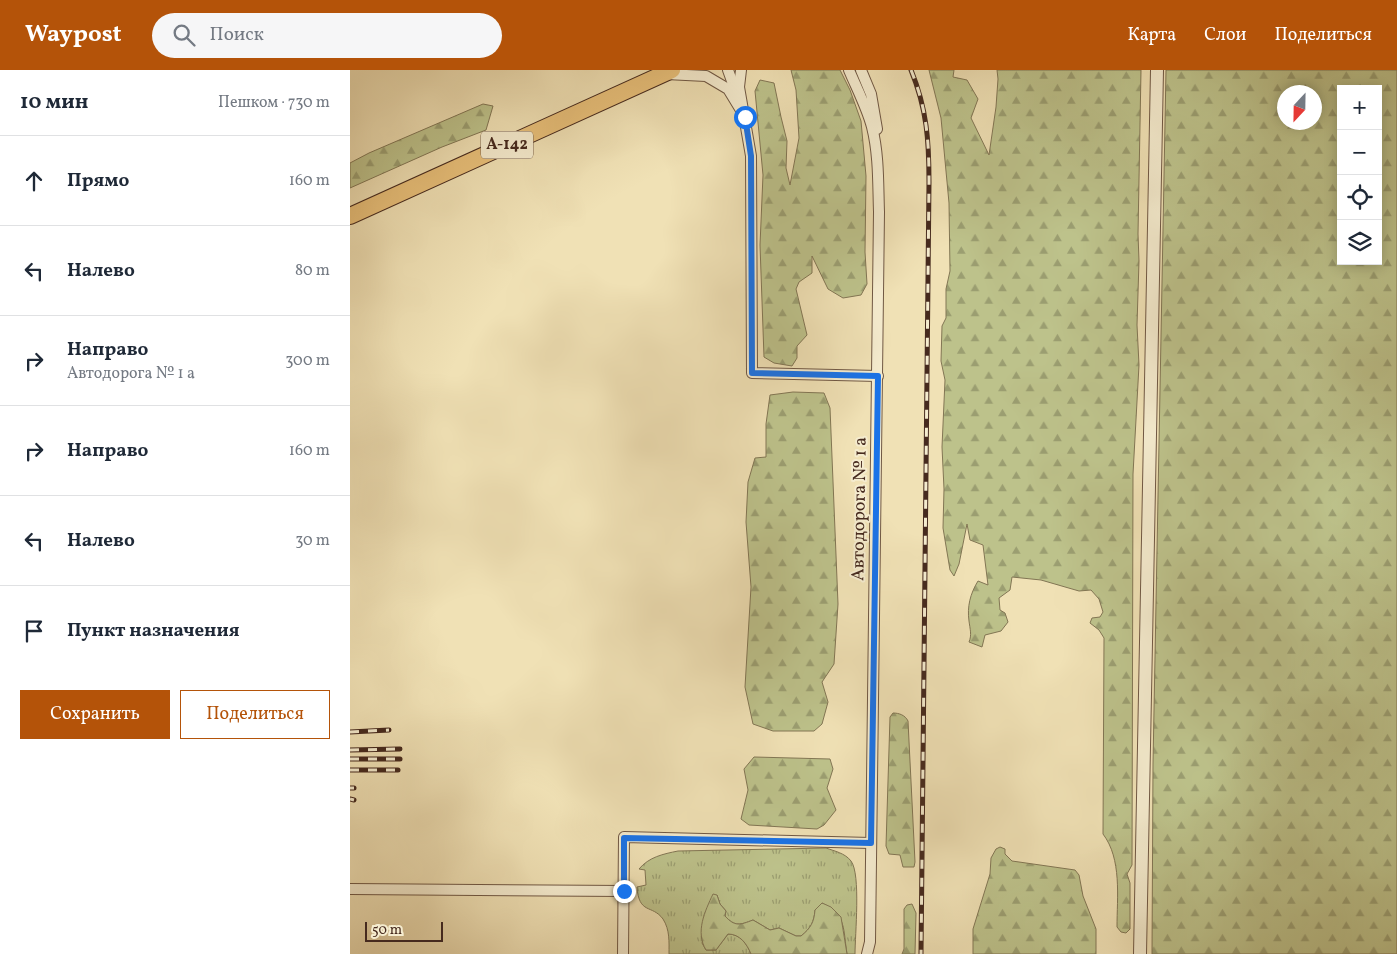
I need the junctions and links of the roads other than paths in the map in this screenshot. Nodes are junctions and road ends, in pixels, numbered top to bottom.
1 (728, 70) edge
2 (741, 70) edge
3 (849, 70) edge
4 (861, 70) edge
5 (1157, 70) edge
6 (668, 72) edge
7 (745, 117) junction
8 (878, 164) junction
9 (350, 216) edge
10 (878, 376) junction
11 (871, 843) junction
12 (350, 889) edge
13 (624, 891) junction
14 (623, 954) edge
15 (867, 954) edge
16 (1140, 954) edge

1 - 7 street
2 - 7 street
3 - 8 street, Автодорога № 1 а
4 - 8 street
5 - 16 street
6 - 7 street
6 - 9 highway, А-142
7 - 10 street
8 - 10 street, Автодорога № 1 а
10 - 11 street, Автодорога № 1 а
11 - 13 street
11 - 15 street, Автодорога № 1 а
12 - 13 street
13 - 14 street

